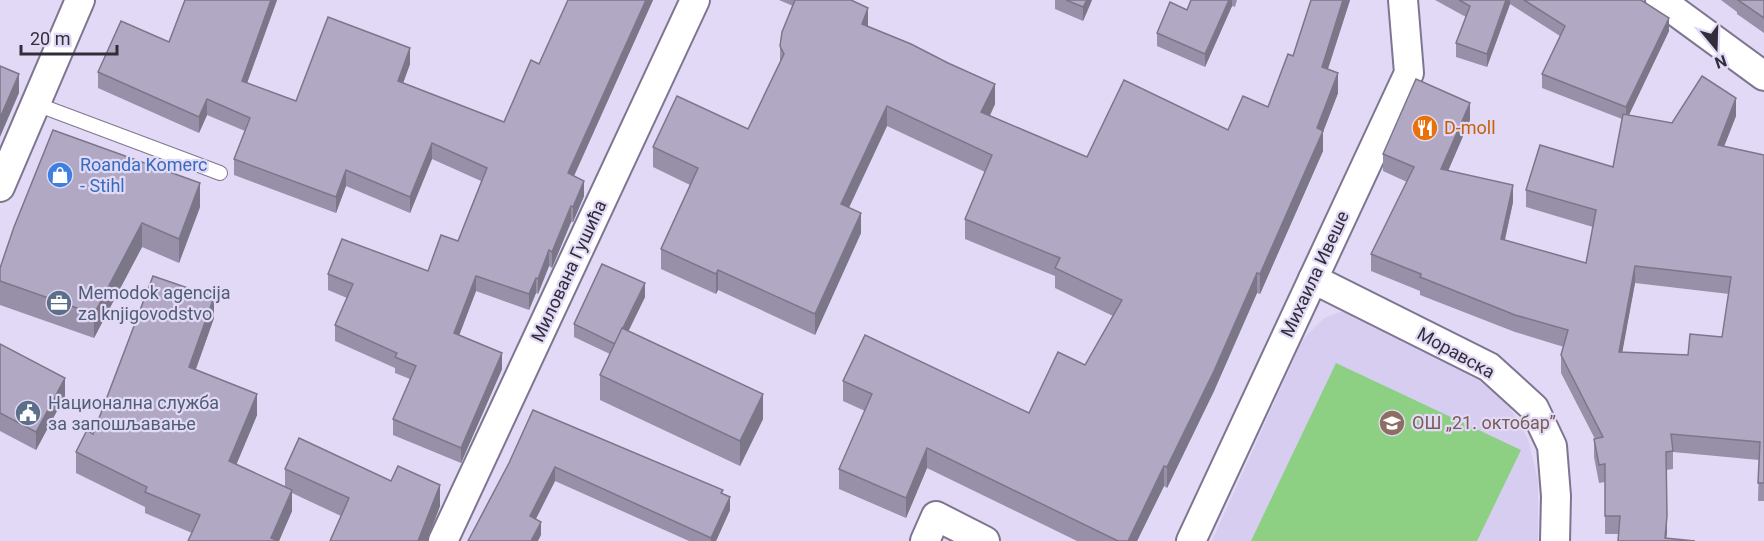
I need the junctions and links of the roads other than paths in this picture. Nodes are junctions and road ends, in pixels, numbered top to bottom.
1 (80, 0) edge
2 (695, 0) edge
3 (1403, 0) edge
4 (1660, 0) edge
5 (1764, 76) edge
6 (36, 104) junction
7 (220, 173) dead end
8 (0, 188) edge
9 (1313, 279) junction
10 (443, 541) edge
11 (925, 541) edge
12 (986, 541) edge
13 (1191, 541) edge
14 (1555, 541) edge

1 - 6 street
2 - 10 street, Милована Гушића
3 - 9 street, Михаила Ивеше
4 - 5 street
6 - 7 lane
6 - 8 street
9 - 13 street, Михаила Ивеше
9 - 14 street, Моравска
11 - 12 street

